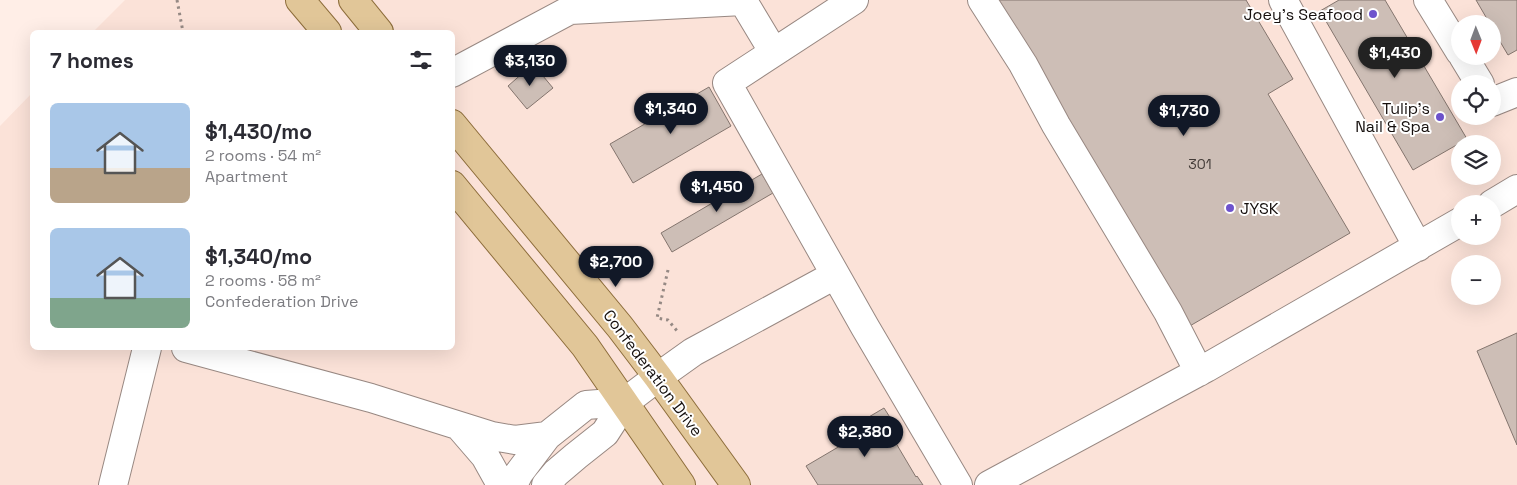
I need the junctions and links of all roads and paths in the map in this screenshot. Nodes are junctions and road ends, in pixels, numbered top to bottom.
1 (177, 0) edge
2 (300, 0) edge
3 (353, 0) edge
4 (854, 0) edge
5 (982, 0) edge
6 (1283, 0) edge
7 (1428, 0) edge
8 (569, 5) edge
9 (184, 30) edge
10 (325, 30) edge
11 (377, 30) edge
12 (1451, 37) edge
13 (773, 52) junction
14 (455, 71) edge
15 (1517, 92) edge
16 (1501, 98) edge
17 (455, 128) edge
18 (455, 189) edge
19 (1517, 189) edge
20 (1501, 199) edge
21 (1451, 227) edge
22 (1418, 246) junction
23 (668, 270) dead end
24 (835, 274) junction
25 (668, 320) dead end
26 (146, 350) edge
27 (193, 350) edge
28 (1199, 372) junction
29 (658, 377) junction
30 (625, 402) junction
31 (460, 427) junction
32 (547, 436) junction
33 (553, 481) edge
34 (113, 485) edge
35 (499, 485) edge
36 (513, 485) edge
37 (681, 485) edge
38 (736, 485) edge
39 (958, 485) edge
40 (989, 485) edge

1 - 9 path
2 - 10 main road
3 - 11 main road
4 - 13 lane
5 - 28 lane
6 - 22 lane
7 - 12 lane
8 - 13 lane
8 - 14 lane
13 - 24 lane
15 - 16 lane
17 - 29 main road, Confederation Drive
18 - 30 main road
19 - 20 lane
21 - 22 lane
22 - 28 lane
23 - 25 path
24 - 29 lane
24 - 39 lane
26 - 34 lane
27 - 31 lane
28 - 40 lane
29 - 30 lane
29 - 38 main road, Confederation Drive
30 - 32 lane
30 - 33 lane
30 - 37 main road
31 - 32 lane
31 - 35 lane
32 - 36 lane

